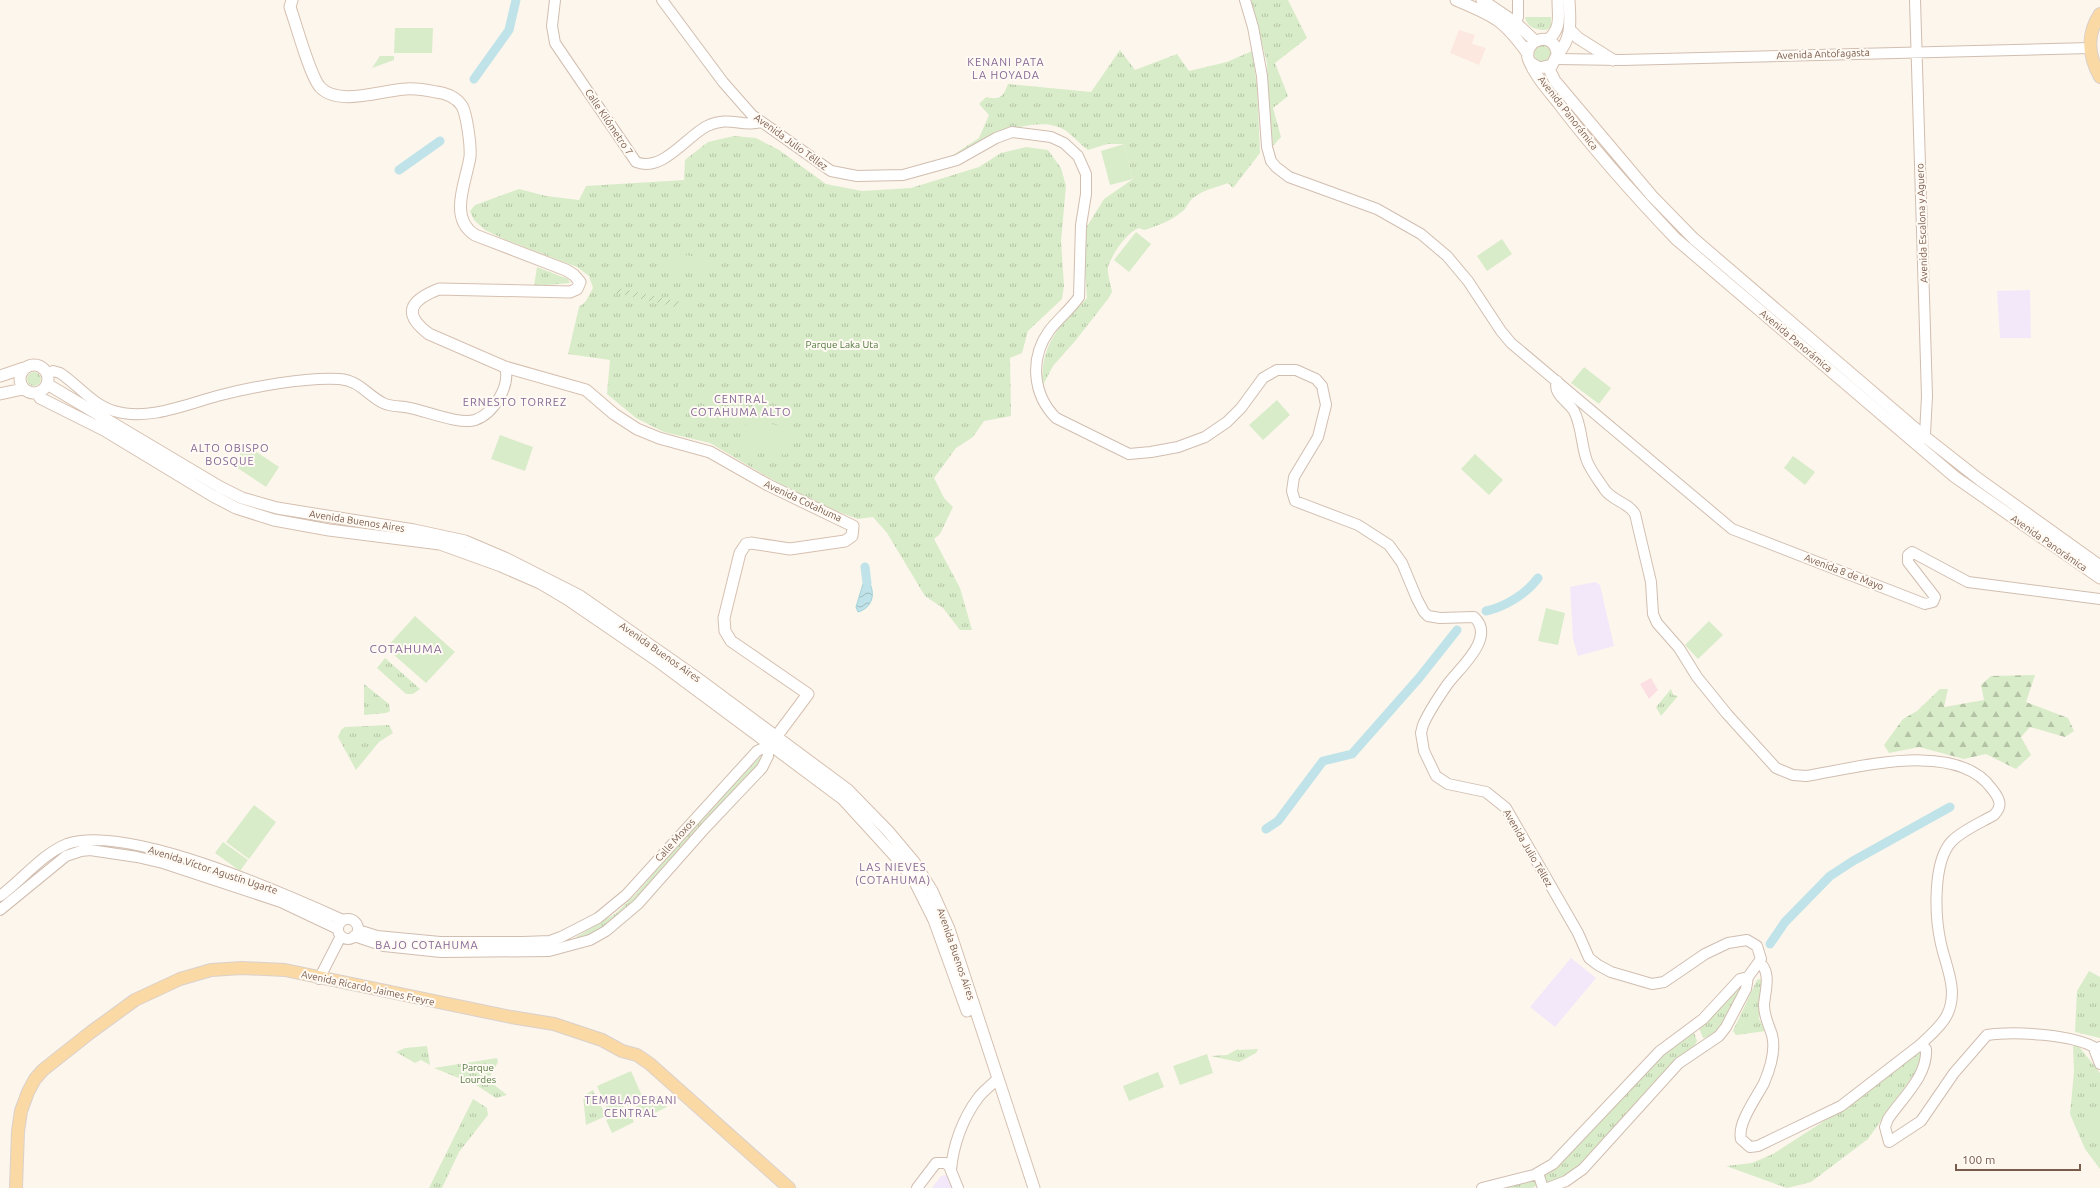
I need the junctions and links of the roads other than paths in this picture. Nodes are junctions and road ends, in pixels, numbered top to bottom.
1 (292, 0) edge
2 (555, 0) edge
3 (662, 0) edge
4 (1245, 0) edge
5 (1456, 0) edge
6 (1482, 0) edge
7 (1518, 0) edge
8 (1558, 0) edge
9 (1569, 0) edge
10 (1915, 0) edge
11 (2100, 14) edge
12 (1514, 28) junction
13 (1570, 30) junction
14 (1548, 40) junction
15 (1535, 41) junction
16 (2090, 48) junction
17 (1917, 51) junction
18 (1557, 57) junction
19 (1529, 58) junction
20 (1613, 60) junction
21 (1548, 67) junction
22 (2100, 77) edge
23 (761, 122) junction
24 (1640, 182) junction
25 (1630, 190) junction
26 (505, 367) junction
27 (24, 368) junction
28 (0, 376) edge
29 (47, 379) junction
30 (1557, 381) junction
31 (23, 389) junction
32 (36, 393) junction
33 (0, 394) edge
34 (1920, 440) junction
35 (2100, 566) edge
36 (2100, 578) edge
37 (2098, 596) edge
38 (771, 743) junction
39 (0, 896) edge
40 (0, 910) edge
41 (577, 929) joint
42 (606, 931) joint
43 (345, 933) junction
44 (1759, 962) junction
45 (1748, 977) junction
46 (319, 978) junction
47 (1920, 1045) junction
48 (2098, 1048) edge
49 (2100, 1064) edge
50 (995, 1081) junction
51 (951, 1170) junction
52 (1538, 1173) junction
53 (16, 1188) edge
54 (789, 1188) edge
55 (917, 1188) edge
56 (958, 1188) edge
57 (1026, 1188) edge
58 (1034, 1188) edge
59 (1482, 1188) edge
60 (1543, 1188) edge
61 (1548, 1188) edge

1 - 26 main road, Avenida Cotahuma
2 - 23 street, Calle Kilómetro 7
3 - 23 street, Avenida Julio Téllez
4 - 30 street
5 - 12 main road, Avenida Panorámica
6 - 12 main road, Avenida Panorámica
7 - 12 street
8 - 14 main road
9 - 13 main road
10 - 17 street, Avenida Escalona y Aguero
11 - 16 main road
12 - 15 main road, Avenida Panorámica
12 - 19 main road, Avenida Panorámica
13 - 18 main road
13 - 20 main road
14 - 15 main road
14 - 18 main road
15 - 19 main road
16 - 17 street, Avenida Antofagasta
16 - 22 main road
17 - 20 street, Avenida Antofagasta
17 - 34 street, Avenida Escalona y Aguero
18 - 20 street, Avenida Antofagasta
18 - 21 main road
19 - 21 main road
19 - 25 main road, Avenida Panorámica
21 - 24 main road, Avenida Panorámica
23 - 44 street, Avenida Julio Téllez
24 - 25 main road
24 - 34 main road, Avenida Panorámica
25 - 34 main road, Avenida Panorámica
26 - 29 street
26 - 38 main road, Avenida Cotahuma
27 - 28 main road
27 - 29 main road
27 - 31 main road
29 - 32 main road
29 - 38 main road, Avenida Buenos Aires
30 - 37 street, Avenida 8 de Mayo
30 - 47 street
31 - 32 main road
31 - 33 main road
32 - 38 main road, Avenida Buenos Aires
34 - 35 main road, Avenida Panorámica
34 - 36 main road, Avenida Panorámica
38 - 41 street, Calle Moxos
38 - 42 street, Calle Moxos
38 - 50 main road, Avenida Buenos Aires
39 - 43 street, Avenida Víctor Agustín Ugarte
40 - 43 street, Avenida Víctor Agustín Ugarte
41 - 43 street, Avenida Víctor Agustín Ugarte
42 - 43 street, Avenida Víctor Agustín Ugarte
43 - 46 street
44 - 45 street
44 - 47 street
45 - 52 street
45 - 61 street
46 - 53 main road, Avenida Ricardo Jaimes Freyre
46 - 54 main road, Avenida Ricardo Jaimes Freyre
47 - 48 street
48 - 49 street
50 - 51 street
50 - 57 main road, Avenida Buenos Aires
50 - 58 main road, Avenida Buenos Aires
51 - 55 street
51 - 56 street
52 - 59 street
52 - 60 street

